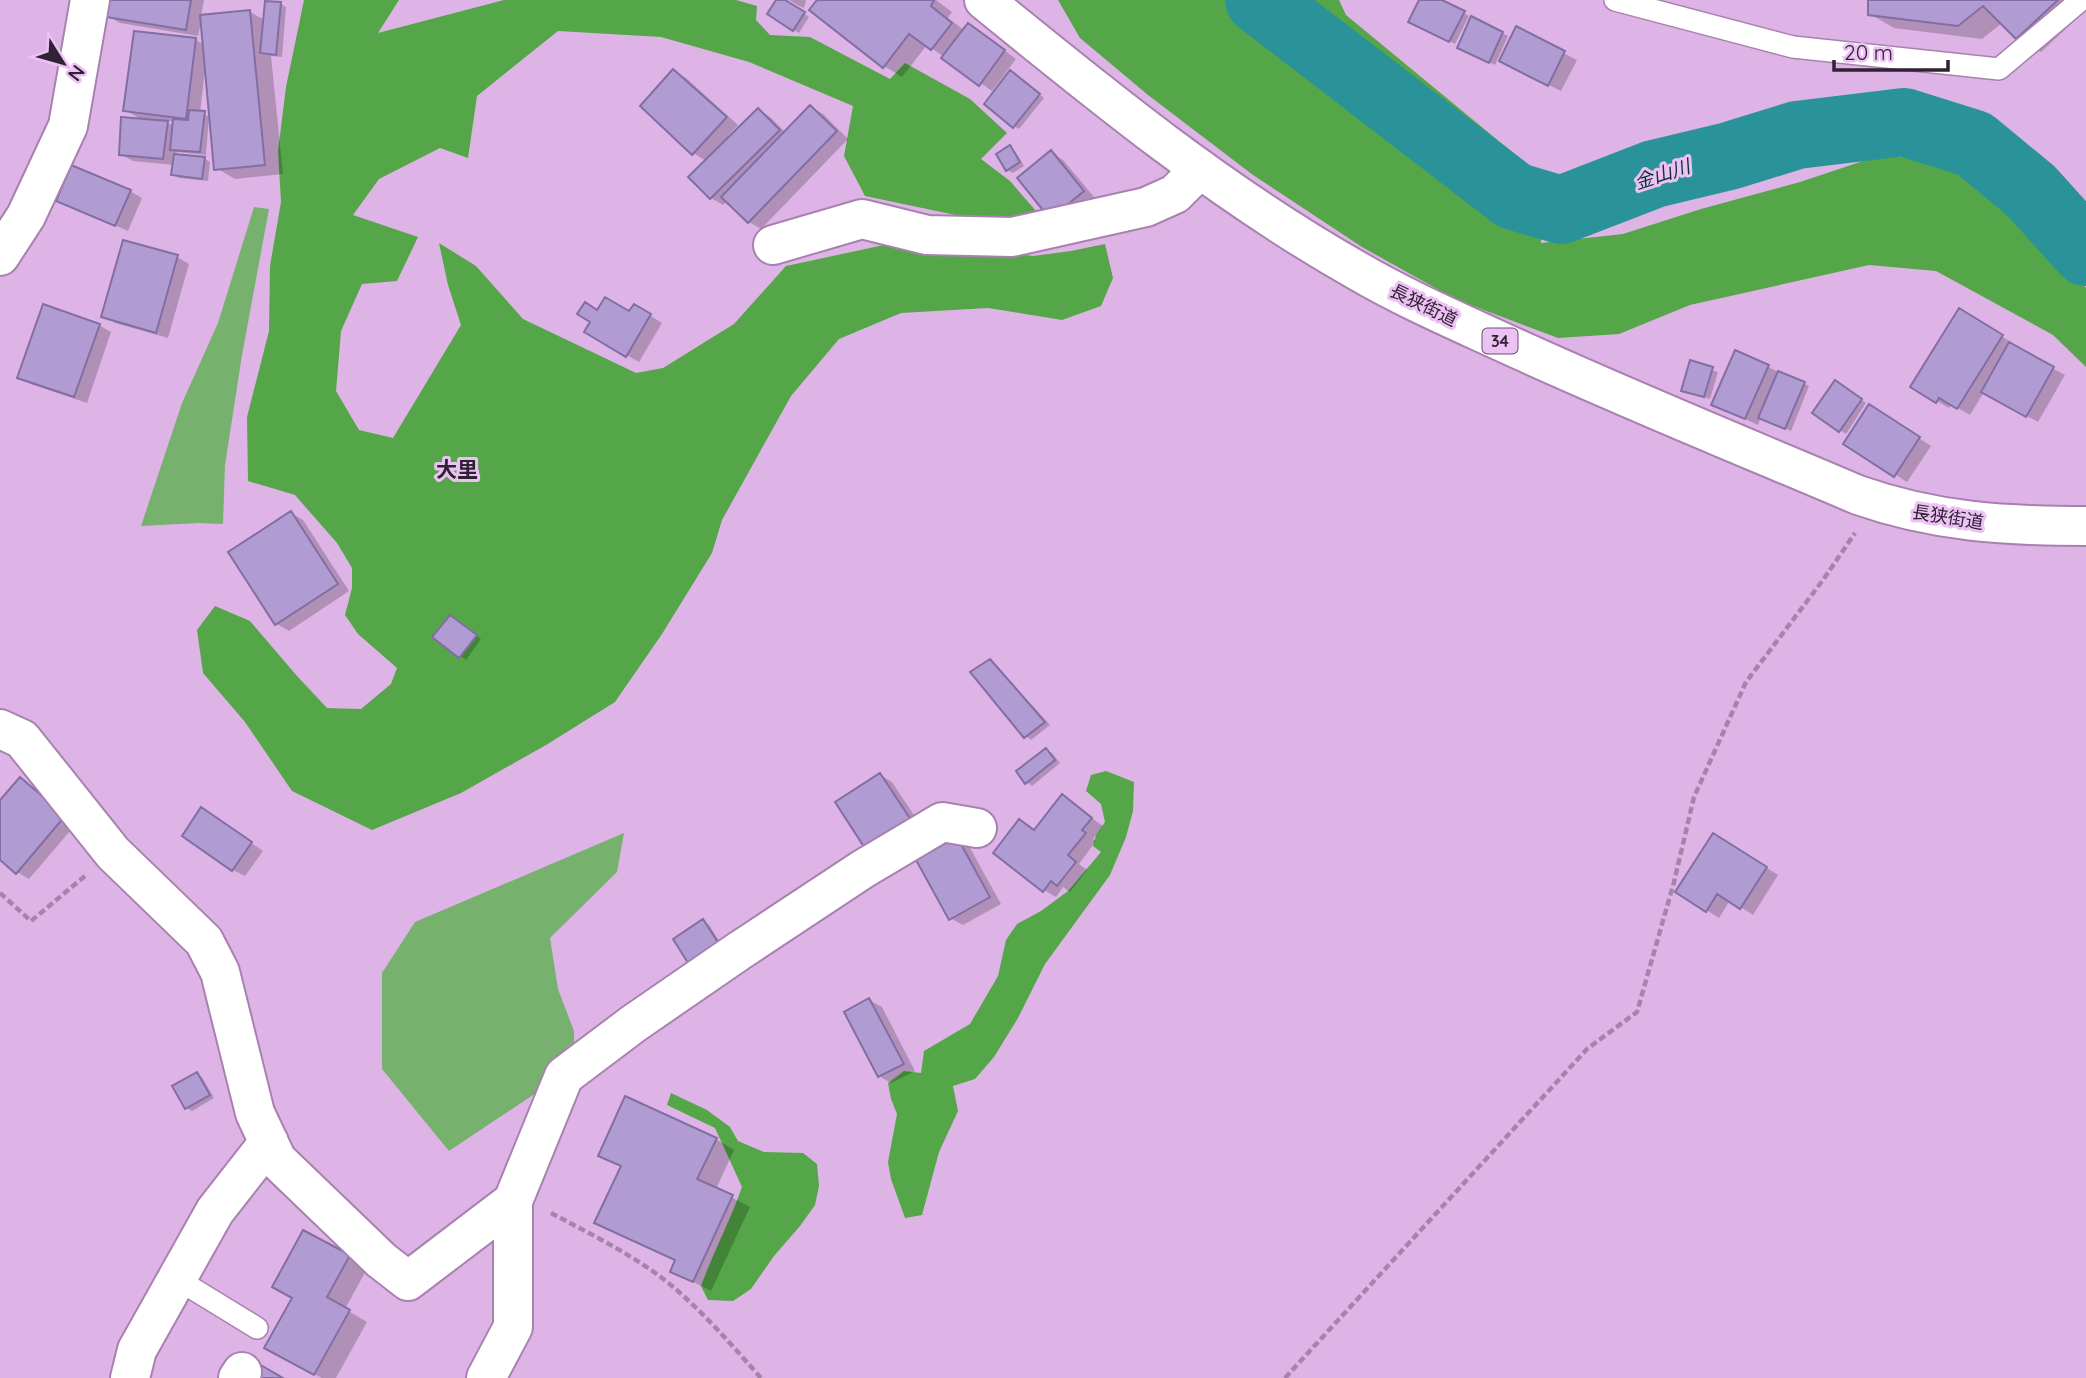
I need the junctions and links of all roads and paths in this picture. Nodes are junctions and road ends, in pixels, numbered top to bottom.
1 (90, 0) edge
2 (984, 0) edge
3 (1615, 0) edge
4 (2081, 0) edge
5 (1199, 169) junction
6 (773, 245) dead end
7 (0, 256) edge
8 (1876, 502) junction
9 (2086, 526) edge
10 (0, 729) edge
11 (977, 828) dead end
12 (113, 853) junction
13 (0, 893) edge
14 (269, 1142) junction
15 (513, 1201) junction
16 (177, 1279) junction
17 (257, 1328) dead end
18 (130, 1378) edge
19 (485, 1378) edge
20 (761, 1378) edge
21 (1285, 1378) edge

1 - 7 street
2 - 5 street, 長狭街道 / 34
3 - 4 lane
5 - 6 street
5 - 8 street, 長狭街道 / 34
8 - 9 street, 長狭街道 / 34
8 - 21 path
10 - 12 street
11 - 15 street
12 - 13 path
12 - 14 street
14 - 15 street
14 - 16 street
15 - 19 street
15 - 20 path
16 - 17 lane
16 - 18 street

